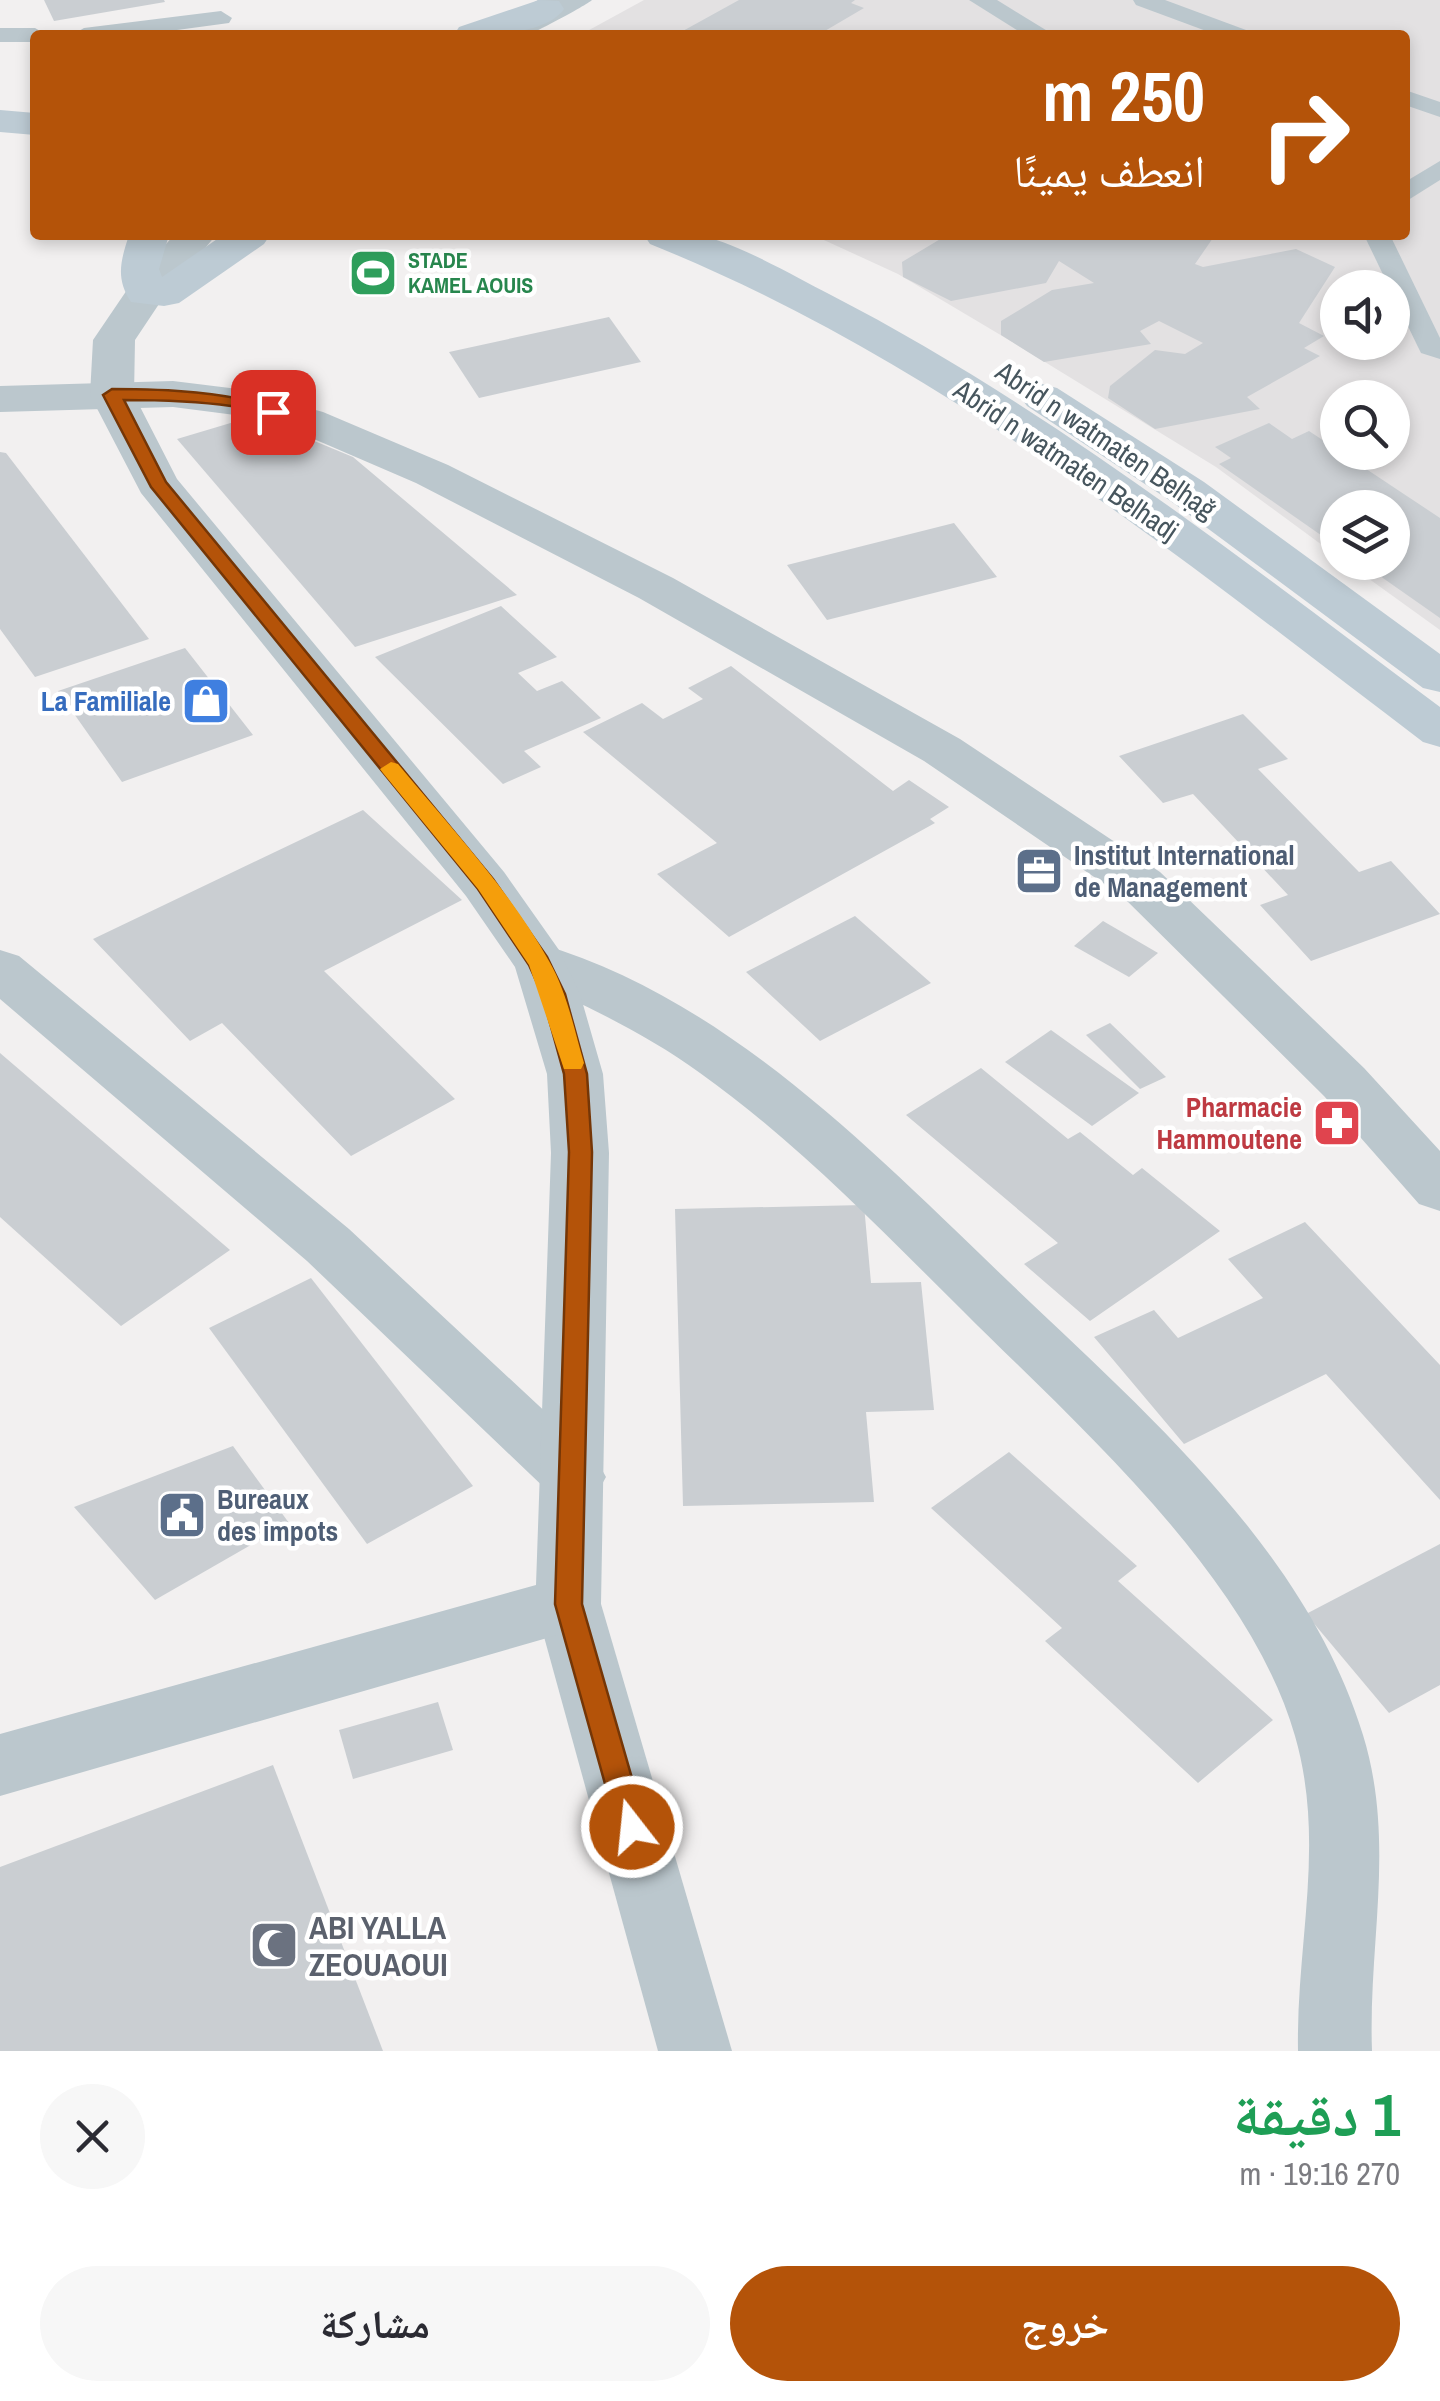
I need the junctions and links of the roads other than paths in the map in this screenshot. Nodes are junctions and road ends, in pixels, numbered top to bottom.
1 (980, 0) edge
2 (1144, 0) edge
3 (561, 16) edge
4 (221, 18) dead end
5 (124, 30) edge
6 (495, 30) edge
7 (519, 30) edge
8 (1033, 30) edge
9 (1225, 30) edge
10 (0, 35) edge
11 (30, 35) edge
12 (1410, 99) edge
13 (1440, 110) edge
14 (0, 111) edge
15 (30, 112) edge
16 (0, 121) edge
17 (30, 124) edge
18 (1440, 168) edge
19 (1410, 190) edge
20 (148, 240) edge
21 (192, 240) edge
22 (220, 240) edge
23 (242, 240) edge
24 (676, 240) edge
25 (763, 240) edge
26 (1379, 240) edge
27 (155, 293) junction
28 (1440, 351) edge
29 (112, 395) junction
30 (0, 398) edge
31 (1440, 677) edge
32 (1440, 731) edge
33 (540, 963) junction
34 (0, 969) edge
35 (1440, 1189) edge
36 (574, 1477) junction
37 (568, 1604) junction
38 (0, 1766) edge
39 (696, 2051) edge
40 (1335, 2051) edge

1 - 8 lane
2 - 9 lane
3 - 6 main road
3 - 7 street
4 - 5 lane
10 - 11 lane
12 - 13 lane
14 - 15 main road
16 - 17 main road
18 - 19 lane
20 - 27 main road
21 - 27 street
22 - 27 street
23 - 27 main road
24 - 32 main road, Abrid n watmaten Belhadj
25 - 31 main road, Abrid n watmaten Belḥaǧ
26 - 28 lane
27 - 29 street
29 - 30 street
29 - 33 street
29 - 35 street
33 - 36 street
33 - 40 street
34 - 36 street
36 - 37 street
37 - 38 street
37 - 39 street

